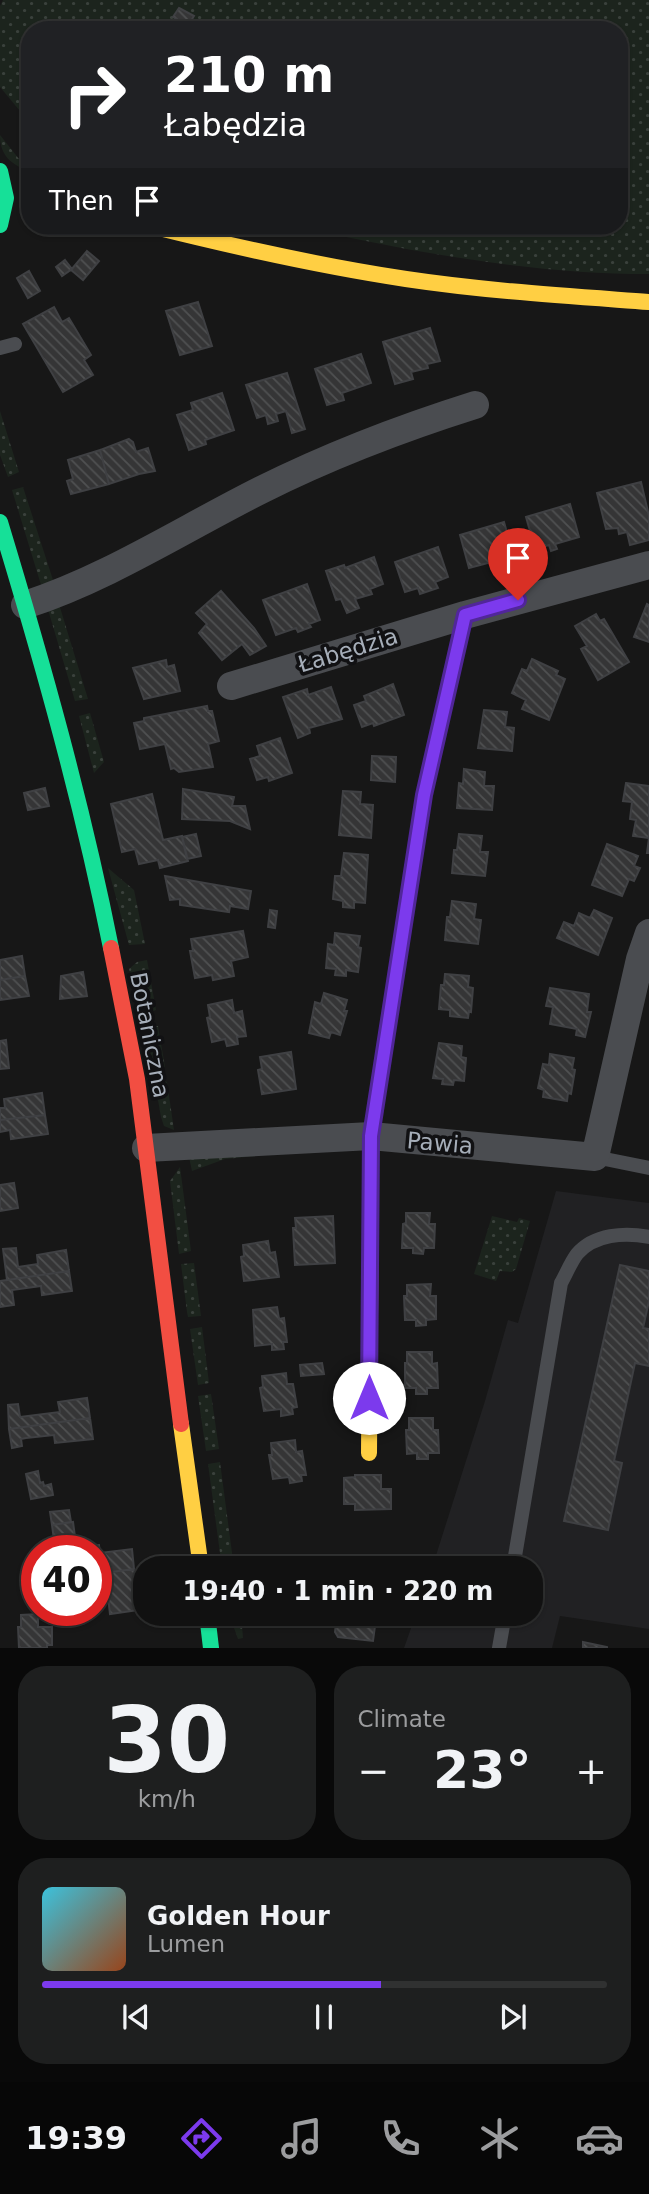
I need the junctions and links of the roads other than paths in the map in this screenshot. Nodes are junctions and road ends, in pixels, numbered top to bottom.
1 (0, 165) edge
2 (0, 171) edge
3 (20, 175) dead end
4 (21, 215) edge
5 (1, 224) edge
6 (188, 235) edge
7 (649, 302) edge
8 (15, 344) dead end
9 (0, 348) edge
10 (475, 405) dead end
11 (0, 522) edge
12 (649, 565) edge
13 (25, 605) junction
14 (465, 615) junction
15 (231, 686) dead end
16 (649, 933) edge
17 (371, 1136) junction
18 (146, 1148) junction
19 (595, 1157) junction
20 (649, 1168) edge
21 (649, 1237) edge
22 (369, 1453) dead end
23 (199, 1556) edge
24 (515, 1556) edge
25 (208, 1626) edge
26 (503, 1626) edge
27 (211, 1648) edge
28 (499, 1648) edge

1 - 3 street
2 - 5 street
4 - 5 street
6 - 7 street
8 - 9 lane
10 - 13 street
11 - 13 street, Botaniczna
12 - 14 street, Łabędzia
13 - 18 street, Botaniczna
14 - 15 street, Łabędzia
14 - 17 street
16 - 19 street
17 - 18 street, Pawia
17 - 19 street, Pawia
17 - 22 street
18 - 23 street, Botaniczna
19 - 20 lane, Pawia
21 - 24 lane
25 - 27 street
26 - 28 lane

